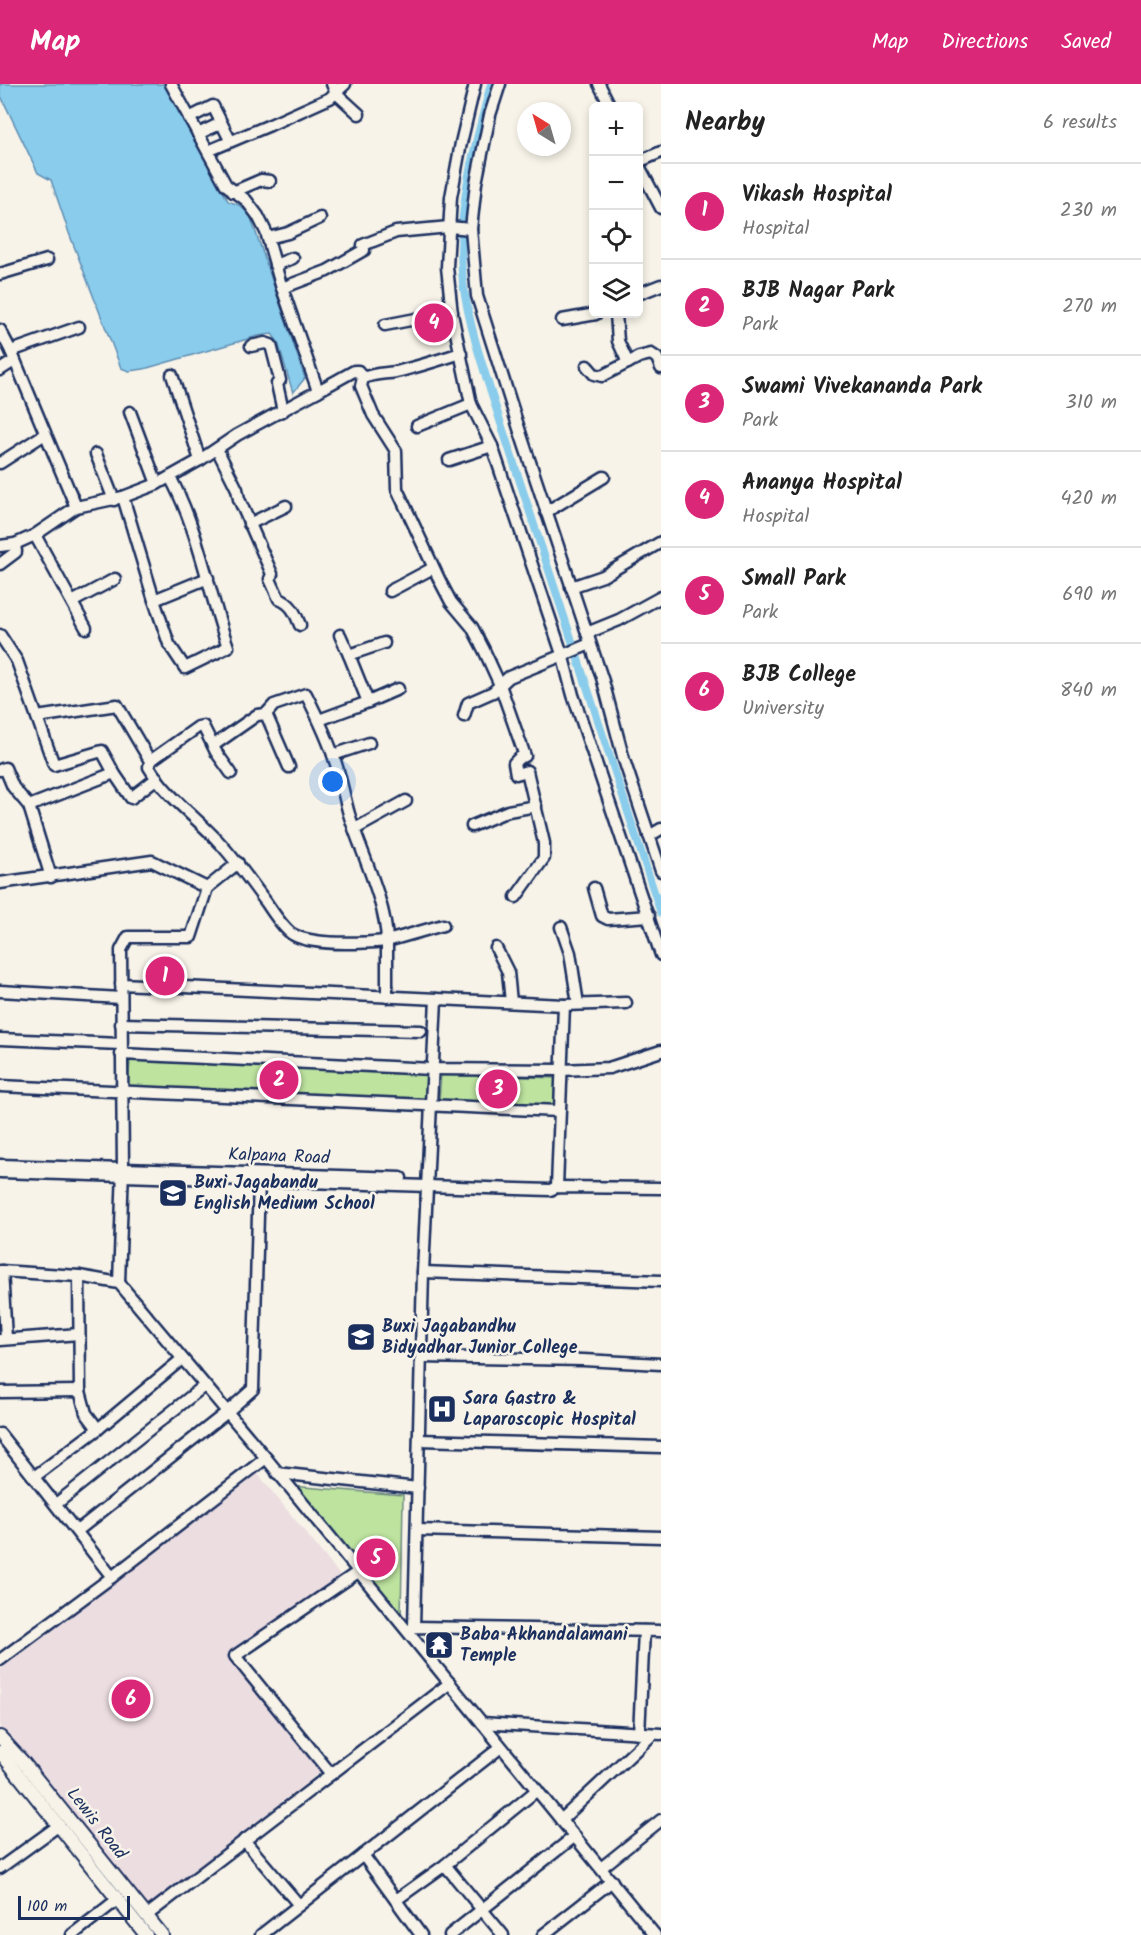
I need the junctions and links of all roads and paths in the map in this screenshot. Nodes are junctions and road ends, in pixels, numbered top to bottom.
1 (171, 84) edge
2 (345, 84) edge
3 (476, 84) edge
4 (500, 84) edge
5 (599, 84) edge
6 (334, 88) edge
7 (608, 102) edge
8 (359, 114) dead end
9 (189, 118) junction
10 (221, 123) junction
11 (198, 134) junction
12 (231, 140) junction
13 (208, 151) junction
14 (661, 152) edge
15 (643, 161) edge
16 (643, 171) edge
17 (270, 181) dead end
18 (233, 192) junction
19 (661, 208) edge
20 (320, 218) dead end
21 (452, 227) junction
22 (470, 229) junction
23 (268, 238) junction
24 (294, 258) dead end
25 (47, 260) dead end
26 (275, 265) junction
27 (0, 274) edge
28 (661, 285) edge
29 (282, 288) junction
30 (643, 292) edge
31 (452, 312) junction
32 (589, 315) edge
33 (616, 318) edge
34 (562, 320) dead end
35 (385, 326) dead end
36 (79, 327) dead end
37 (0, 330) edge
38 (251, 346) dead end
39 (461, 353) junction
40 (13, 356) junction
41 (628, 363) junction
42 (587, 366) dead end
43 (661, 368) edge
44 (0, 370) edge
45 (172, 375) dead end
46 (363, 378) junction
47 (318, 391) junction
48 (471, 404) junction
49 (283, 411) junction
50 (130, 412) dead end
51 (417, 426) dead end
52 (45, 434) junction
53 (492, 446) junction
54 (217, 449) junction
55 (96, 454) dead end
56 (200, 460) junction
57 (449, 460) dead end
58 (0, 463) edge
59 (170, 477) junction
60 (604, 477) dead end
61 (157, 484) junction
62 (119, 498) junction
63 (286, 506) dead end
64 (76, 507) junction
65 (546, 512) junction
66 (249, 524) junction
67 (35, 535) junction
68 (661, 542) edge
69 (15, 544) junction
70 (0, 546) edge
71 (0, 564) edge
72 (433, 568) junction
73 (208, 578) junction
74 (115, 579) dead end
75 (571, 587) junction
76 (390, 591) dead end
77 (661, 597) edge
78 (154, 600) junction
79 (72, 602) junction
80 (300, 625) dead end
81 (86, 628) dead end
82 (0, 635) edge
83 (340, 635) dead end
84 (586, 641) junction
85 (384, 643) dead end
86 (566, 652) junction
87 (349, 656) junction
88 (500, 685) junction
89 (398, 690) dead end
90 (368, 702) junction
91 (266, 714) junction
92 (464, 716) dead end
93 (37, 717) junction
94 (319, 720) junction
95 (369, 743) dead end
96 (214, 745) junction
97 (333, 755) junction
98 (150, 761) junction
99 (289, 767) dead end
100 (0, 770) edge
101 (114, 773) junction
102 (231, 773) dead end
103 (157, 778) junction
104 (406, 801) dead end
105 (28, 806) junction
106 (536, 806) junction
107 (472, 826) dead end
108 (354, 829) junction
109 (661, 829) edge
110 (649, 836) junction
111 (238, 863) junction
112 (661, 871) edge
113 (51, 877) junction
114 (0, 883) edge
115 (207, 888) junction
116 (594, 888) dead end
117 (516, 897) dead end
118 (649, 916) junction
119 (443, 925) dead end
120 (561, 927) dead end
121 (387, 941) junction
122 (496, 948) dead end
123 (661, 955) edge
124 (121, 984) junction
125 (0, 991) edge
126 (387, 997) junction
127 (121, 998) junction
128 (436, 999) junction
129 (511, 1002) junction
130 (626, 1003) dead end
131 (564, 1005) junction
132 (578, 1005) junction
133 (121, 1024) junction
134 (422, 1031) dead end
135 (0, 1040) edge
136 (121, 1049) junction
137 (661, 1051) edge
138 (432, 1070) junction
139 (561, 1070) junction
140 (0, 1086) edge
141 (121, 1091) junction
142 (430, 1105) junction
143 (559, 1111) junction
144 (0, 1165) edge
145 (0, 1172) edge
146 (123, 1172) junction
147 (259, 1180) junction
148 (427, 1183) junction
149 (557, 1187) junction
150 (661, 1188) edge
151 (1, 1271) edge
152 (423, 1272) junction
153 (79, 1276) junction
154 (661, 1281) edge
155 (119, 1283) junction
156 (79, 1334) junction
157 (3, 1339) edge
158 (421, 1357) junction
159 (182, 1359) junction
160 (661, 1364) edge
161 (204, 1386) junction
162 (80, 1391) junction
163 (0, 1392) edge
164 (226, 1413) junction
165 (98, 1429) junction
166 (0, 1434) edge
167 (419, 1440) junction
168 (661, 1447) edge
169 (266, 1458) junction
170 (277, 1473) junction
171 (34, 1477) junction
172 (418, 1488) junction
173 (56, 1504) junction
174 (417, 1530) junction
175 (77, 1531) junction
176 (661, 1537) edge
177 (358, 1572) junction
178 (112, 1577) junction
179 (411, 1629) junction
180 (644, 1631) junction
181 (661, 1631) edge
182 (0, 1660) edge
183 (450, 1683) junction
184 (482, 1723) junction
185 (639, 1734) junction
186 (657, 1734) edge
187 (0, 1737) edge
188 (501, 1747) junction
189 (0, 1752) edge
190 (332, 1774) junction
191 (537, 1790) junction
192 (561, 1820) junction
193 (661, 1820) edge
194 (58, 1826) junction
195 (575, 1836) junction
196 (244, 1840) junction
197 (363, 1855) junction
198 (445, 1865) junction
199 (0, 1868) edge
200 (601, 1868) junction
201 (612, 1881) junction
202 (118, 1899) junction
203 (396, 1900) junction
204 (299, 1905) junction
205 (483, 1911) junction
206 (146, 1916) junction
207 (661, 1931) edge
208 (268, 1933) edge
209 (72, 1935) edge
210 (146, 1935) edge
211 (162, 1935) edge
212 (421, 1935) edge
213 (450, 1935) edge
214 (503, 1935) edge
215 (543, 1935) edge
216 (656, 1935) edge

1 - 9 street
2 - 6 street
3 - 21 street
4 - 22 street
5 - 7 street
6 - 8 street
6 - 12 street
9 - 10 street
9 - 11 street
10 - 11 street
10 - 12 street
11 - 13 street
12 - 13 street
13 - 18 street
14 - 15 street
16 - 19 street
17 - 18 street
18 - 23 street
20 - 23 street
21 - 22 street
21 - 29 street
21 - 31 street
22 - 65 street
23 - 26 street
24 - 26 street
25 - 27 street
26 - 29 street
28 - 30 street
29 - 47 street
31 - 35 street
31 - 39 street
32 - 34 street
33 - 41 street
36 - 40 street
37 - 40 street
38 - 49 street
39 - 46 street
39 - 48 street
40 - 44 street
40 - 52 street
41 - 42 street
41 - 43 street
45 - 56 street
46 - 47 street
46 - 72 street
47 - 49 street
48 - 51 street
48 - 53 street
49 - 54 street
50 - 61 street
52 - 58 street
52 - 64 street
53 - 57 street
53 - 86 street
54 - 56 street
54 - 66 street
55 - 62 street
56 - 59 street
59 - 61 street
59 - 73 street
60 - 65 street
61 - 62 street
62 - 64 street
62 - 78 street
63 - 66 street
64 - 67 street
65 - 75 street
66 - 80 street
67 - 69 street
67 - 79 street
68 - 75 street
69 - 70 street
69 - 71 street
72 - 76 street
72 - 88 street
73 - 78 street
73 - 78 street
74 - 79 street
75 - 84 street
77 - 84 street
79 - 81 street
82 - 93 street
83 - 87 street
84 - 86 street
84 - 110 street
85 - 87 street
86 - 88 street
86 - 118 street
87 - 90 street
88 - 92 street
88 - 106 street
89 - 90 street
90 - 94 street
91 - 94 street
91 - 96 street
91 - 99 street
93 - 98 street
93 - 101 street
94 - 97 street
95 - 97 street
96 - 98 street
96 - 102 street
97 - 108 street
98 - 103 street
100 - 105 street
101 - 103 street
101 - 105 street
103 - 111 street
104 - 108 street
105 - 113 street
106 - 107 street
106 - 117 street
108 - 121 street
109 - 110 street
110 - 112 street
111 - 115 street
111 - 121 street
113 - 114 street
113 - 115 street
115 - 124 street
116 - 118 street
118 - 123 street
119 - 121 street
120 - 132 street
121 - 126 street
122 - 129 street
124 - 126 street
124 - 127 street
125 - 127 street
126 - 128 street
127 - 133 street
128 - 129 street
128 - 138 street
129 - 131 street
130 - 132 street
131 - 132 street
131 - 139 street
133 - 134 street
133 - 136 street
135 - 136 street
136 - 138 street
136 - 141 street
137 - 139 street
138 - 139 street
138 - 142 street
139 - 143 street
140 - 141 street
141 - 142 street
141 - 146 street
142 - 143 street
142 - 148 street
143 - 149 street
144 - 146 street, Kalpana Road
145 - 146 street, Kalpana Road
146 - 147 street, Kalpana Road
146 - 148 street, Kalpana Road
146 - 155 street
147 - 148 street, Kalpana Road
147 - 164 street
148 - 149 street, Kalpana Road
148 - 152 street
149 - 150 street, Kalpana Road
151 - 153 street
151 - 157 street
152 - 154 street
152 - 158 street
153 - 155 street
153 - 156 street
155 - 159 street
156 - 157 street
156 - 162 street
158 - 160 street
158 - 167 street
159 - 161 street
159 - 165 street
161 - 164 street
161 - 173 street
162 - 163 street
162 - 165 street
164 - 169 street
164 - 175 street
165 - 171 street
166 - 171 street
167 - 168 street
167 - 172 street
169 - 170 street
169 - 178 street
170 - 172 street
170 - 177 street
171 - 173 street
172 - 174 street
173 - 175 street
174 - 176 street
174 - 179 street
175 - 178 street
177 - 179 street
177 - 190 street
178 - 182 street
179 - 180 street
179 - 183 street
180 - 181 street
180 - 185 street
183 - 184 street
183 - 190 street
184 - 185 street
184 - 188 street
185 - 186 street
186 - 192 street
187 - 206 main road, Lewis Road
188 - 191 street
188 - 197 street
189 - 194 main road, Lewis Road
190 - 196 street
191 - 192 street
191 - 198 street
192 - 195 street
193 - 200 street
194 - 199 street
194 - 202 main road, Lewis Road
195 - 200 street
195 - 205 street
196 - 204 street
196 - 206 street
197 - 203 street
197 - 204 street
198 - 203 street
198 - 205 street
200 - 201 street
201 - 215 street
201 - 216 street
202 - 209 street
202 - 210 main road, Lewis Road
203 - 212 street
204 - 208 street
205 - 213 street
205 - 214 street
206 - 211 main road, Lewis Road
207 - 216 street

